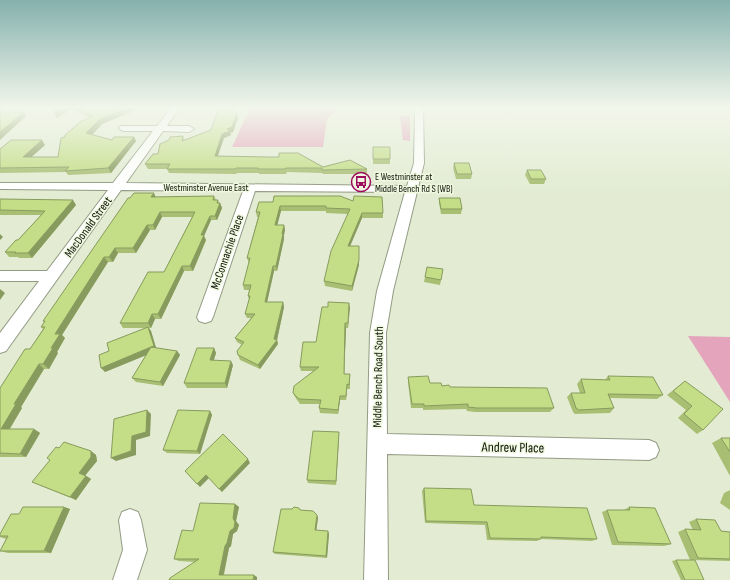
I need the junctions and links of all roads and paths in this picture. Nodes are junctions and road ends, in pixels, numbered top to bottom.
1 (156, 135) edge
2 (420, 135) edge
3 (0, 186) edge
4 (117, 187) junction
5 (250, 188) junction
6 (412, 189) junction
7 (0, 276) edge
8 (52, 276) junction
9 (205, 317) dead end
10 (0, 346) edge
11 (377, 444) junction
12 (649, 450) dead end
13 (130, 520) dead end
14 (125, 580) edge
15 (376, 580) edge

1 - 4 street, MacDonald Street
2 - 6 street, Middle Bench Road South
3 - 4 street, Westminster Avenue East
4 - 5 street, Westminster Avenue East
4 - 8 street, MacDonald Street
5 - 6 street, Westminster Avenue East
5 - 9 street, McConnachie Place
6 - 11 street, Middle Bench Road South
7 - 8 street
8 - 10 street, MacDonald Street
11 - 12 street, Andrew Place
11 - 15 street, Middle Bench Road South
13 - 14 street

